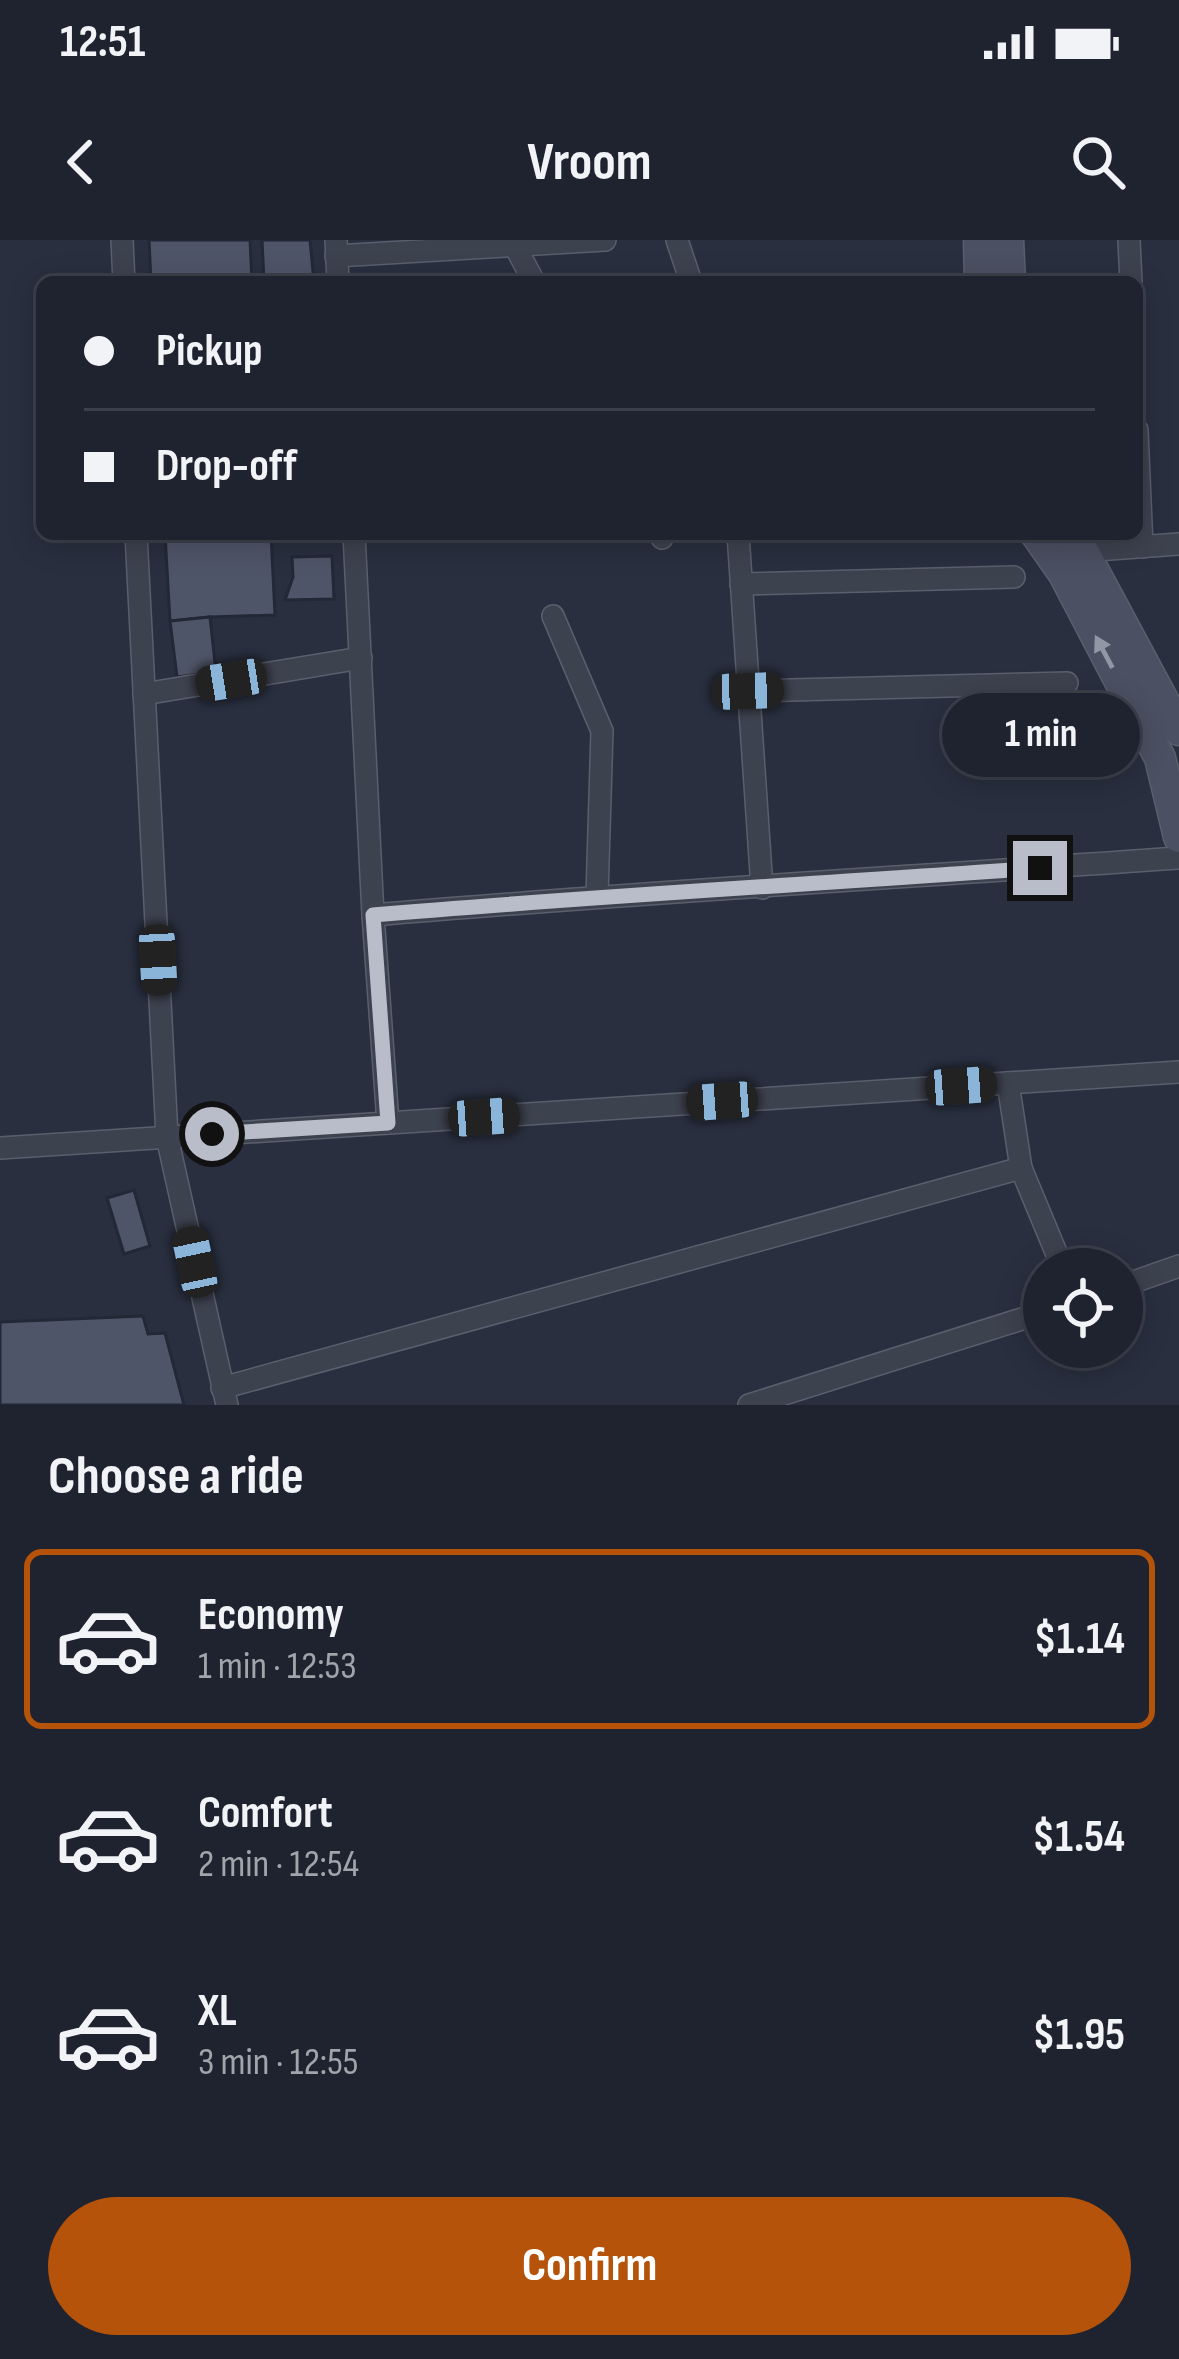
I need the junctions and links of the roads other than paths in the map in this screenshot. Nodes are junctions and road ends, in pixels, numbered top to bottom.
1 (122, 240) edge
2 (605, 240) edge
3 (676, 240) edge
4 (979, 240) edge
5 (1008, 240) edge
6 (1129, 240) edge
7 (515, 246) junction
8 (336, 248) edge
9 (124, 276) edge
10 (531, 276) edge
11 (689, 276) edge
12 (980, 276) edge
13 (1010, 276) edge
14 (1131, 276) edge
15 (136, 540) edge
16 (354, 540) edge
17 (738, 540) edge
18 (1040, 540) edge
19 (1142, 540) edge
20 (1076, 543) edge
21 (1179, 544) edge
22 (1142, 547) junction
23 (1014, 577) dead end
24 (741, 584) junction
25 (553, 616) dead end
26 (361, 658) junction
27 (1067, 683) dead end
28 (748, 691) junction
29 (144, 694) junction
30 (1179, 730) edge
31 (1179, 837) edge
32 (1179, 858) edge
33 (762, 888) junction
34 (597, 896) junction
35 (373, 915) junction
36 (1179, 1072) edge
37 (1008, 1082) junction
38 (388, 1123) junction
39 (167, 1137) junction
40 (0, 1148) edge
41 (1021, 1168) junction
42 (1054, 1248) edge
43 (1179, 1266) edge
44 (1143, 1279) edge
45 (1023, 1319) edge
46 (225, 1396) edge
47 (749, 1405) edge

1 - 9 street
2 - 7 street
3 - 11 street
4 - 12 main road
5 - 13 main road
6 - 14 street
7 - 8 street
7 - 10 street
15 - 29 street
16 - 26 street
17 - 24 street
31 -> 18 main road
19 - 22 street
20 - 22 street
20 - 30 main road
21 - 22 street
23 - 24 street
24 - 28 street
25 - 34 street
26 - 29 street
26 - 35 street
27 - 28 street
28 - 33 street
29 - 39 street
32 - 33 street
33 - 34 street
34 - 35 street
35 - 38 street
36 - 37 street
37 - 38 street
37 - 41 street
38 - 39 street
39 - 40 street
39 - 46 street
41 - 42 street
41 - 46 street
43 - 44 street
45 - 47 street

